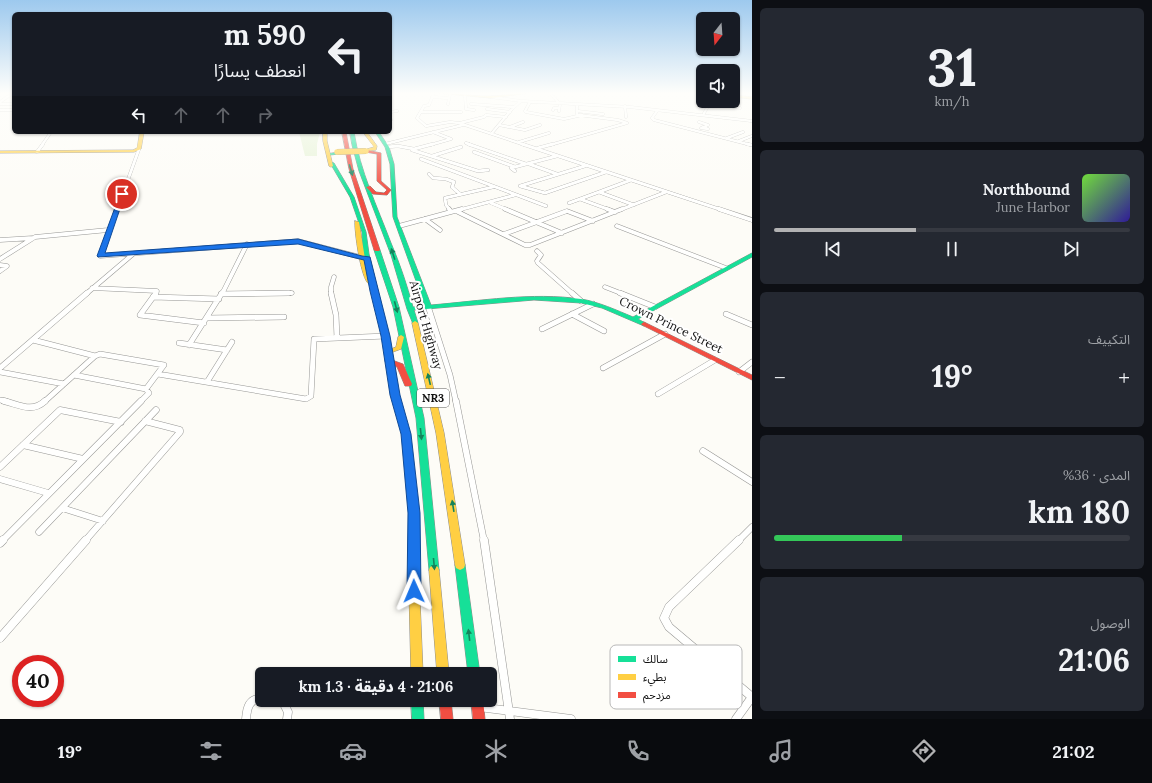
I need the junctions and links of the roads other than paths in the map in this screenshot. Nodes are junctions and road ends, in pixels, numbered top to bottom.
1 (457, 127) edge
2 (469, 127) edge
3 (498, 127) edge
4 (509, 127) edge
5 (535, 127) edge
6 (615, 127) edge
7 (679, 127) edge
8 (705, 127) edge
9 (696, 131) junction
10 (432, 132) junction
11 (743, 132) dead end
12 (549, 133) dead end
13 (50, 134) edge
14 (142, 134) edge
15 (326, 134) edge
16 (329, 134) edge
17 (344, 134) edge
18 (353, 134) edge
19 (366, 134) edge
20 (378, 134) edge
21 (492, 134) junction
22 (752, 136) edge
23 (726, 138) junction
24 (738, 141) junction
25 (519, 142) junction
26 (466, 143) dead end
27 (386, 145) junction
28 (752, 145) edge
29 (461, 147) dead end
30 (139, 149) junction
31 (411, 149) junction
32 (537, 149) junction
33 (366, 151) junction
34 (0, 152) edge
35 (36, 152) junction
36 (474, 152) dead end
37 (332, 154) junction
38 (432, 156) junction
39 (557, 156) junction
40 (420, 159) dead end
41 (527, 164) junction
42 (586, 165) junction
43 (488, 170) dead end
44 (606, 172) junction
45 (429, 174) dead end
46 (557, 174) junction
47 (631, 180) junction
48 (494, 186) junction
49 (368, 188) junction
50 (390, 189) junction
51 (599, 192) junction
52 (666, 192) junction
53 (460, 194) junction
54 (515, 196) junction
55 (580, 199) junction
56 (491, 203) junction
57 (569, 203) dead end
58 (634, 205) junction
59 (546, 206) dead end
60 (451, 212) junction
61 (458, 212) junction
62 (615, 212) junction
63 (425, 219) junction
64 (752, 220) edge
65 (594, 221) junction
66 (537, 223) junction
67 (399, 226) junction
68 (617, 226) dead end
69 (108, 230) junction
70 (440, 230) dead end
71 (562, 233) junction
72 (504, 234) junction
73 (35, 237) junction
74 (0, 240) edge
75 (247, 244) junction
76 (537, 251) dead end
77 (133, 254) junction
78 (752, 255) edge
79 (364, 258) junction
80 (0, 259) edge
81 (0, 265) edge
82 (726, 268) junction
83 (0, 271) edge
84 (334, 277) dead end
85 (605, 286) dead end
86 (92, 288) junction
87 (292, 293) dead end
88 (221, 294) junction
89 (153, 297) junction
90 (219, 299) junction
91 (582, 301) junction
92 (592, 304) junction
93 (428, 306) junction
94 (655, 308) junction
95 (410, 309) junction
96 (572, 314) junction
97 (726, 314) dead end
98 (284, 317) dead end
99 (207, 318) junction
100 (634, 319) junction
101 (204, 323) junction
102 (752, 325) edge
103 (542, 330) dead end
104 (604, 331) dead end
105 (402, 332) junction
106 (665, 334) junction
107 (386, 336) junction
108 (337, 338) junction
109 (33, 340) junction
110 (232, 342) dead end
111 (179, 344) dead end
112 (189, 345) junction
113 (227, 350) junction
114 (95, 356) junction
115 (389, 356) junction
116 (715, 360) junction
117 (752, 362) edge
118 (0, 368) edge
119 (603, 368) dead end
120 (0, 372) edge
121 (739, 372) junction
122 (158, 374) junction
123 (74, 375) junction
124 (752, 378) edge
125 (207, 382) junction
126 (64, 384) junction
127 (146, 389) junction
128 (658, 394) dead end
129 (0, 400) edge
130 (417, 404) junction
131 (156, 410) dead end
132 (145, 421) junction
133 (121, 422) junction
134 (23, 445) junction
135 (703, 451) dead end
136 (83, 459) junction
137 (0, 467) edge
138 (0, 479) edge
139 (752, 482) edge
140 (48, 493) junction
141 (62, 508) junction
142 (103, 521) junction
143 (752, 527) edge
144 (39, 532) dead end
145 (0, 543) edge
146 (0, 638) edge
147 (690, 645) edge
148 (417, 667) edge
149 (442, 667) edge
150 (473, 667) edge
151 (742, 689) edge
152 (752, 697) edge
153 (255, 698) edge
154 (286, 707) edge
155 (418, 707) edge
156 (446, 707) edge
157 (478, 707) edge
158 (487, 707) edge
159 (510, 715) edge
160 (246, 719) edge
161 (287, 719) edge
162 (418, 719) edge
163 (447, 719) edge
164 (479, 719) edge
165 (571, 719) edge
166 (736, 719) edge

1 - 10 street
2 - 21 street
3 - 21 street
4 - 5 street
6 - 32 street
7 - 9 street
8 - 9 street
9 - 23 street
10 - 27 street
10 - 31 street
11 - 23 street
12 - 25 street
13 - 35 street
14 - 30 main road
15 - 37 main road
16 - 37 main road
17 -> 105 main road, Airport Highway / NR3
18 - 49 main road, Airport Highway / NR3
19 - 33 main road
20 - 27 main road
21 - 25 street
22 - 24 street
23 - 24 street
24 - 28 street
25 - 32 street
26 - 41 street
27 - 31 street
27 - 50 main road
29 - 38 street
30 - 35 main road
30 - 69 street
31 - 38 street
32 - 39 street
33 - 37 main road, bridge
33 - 50 main road
34 - 35 main road
36 - 41 street
37 - 79 main road
38 - 43 street
39 - 41 street
39 - 42 street
40 - 48 street
41 - 46 street
42 - 44 street
42 - 46 street
44 - 46 street
44 - 47 street
45 - 53 street
47 - 51 street
47 - 52 street
48 - 53 street
48 - 54 street
49 - 50 main road
95 -> 49 main road, Airport Highway / NR3
50 - 67 main road
51 - 55 street
51 - 58 street
52 - 58 street
52 - 64 street
53 - 60 street
54 - 56 street
54 - 59 street
55 - 57 street
55 - 62 street
56 - 61 street
56 - 66 street
58 - 62 street
60 - 61 street
60 - 63 street
61 - 72 street
62 - 65 street
63 - 67 street
63 - 70 street
65 - 66 street
65 - 71 street
66 - 71 street
66 - 72 street
67 - 93 main road
68 - 82 street
69 - 73 street
69 - 77 street
71 - 72 street
73 - 74 street
73 - 80 street
75 - 77 street
75 - 79 street
75 - 88 street
76 - 91 street
77 - 86 street
78 - 82 main road
79 - 107 main road
81 - 83 street
82 - 94 main road
84 - 108 street
85 - 94 street
86 - 89 street
86 - 109 street
87 - 88 street
88 - 90 street
89 - 90 street
89 - 101 street
90 - 99 street
91 - 92 main road, Crown Prince Street
91 - 93 main road, Crown Prince Street
92 - 96 street
92 - 100 main road, Crown Prince Street
93 - 95 main road, Crown Prince Street
93 - 159 street
94 - 100 main road
150 -> 95 main road, Airport Highway / NR3
96 - 103 street
96 - 104 street
97 - 102 street
98 - 99 street
99 - 101 street
100 - 106 main road, Crown Prince Street
101 - 112 street
105 - 115 main road
105 - 130 main road, Airport Highway / NR3
106 - 116 main road, Crown Prince Street
106 - 119 street
107 - 108 street
107 - 115 main road
108 - 125 street
109 - 114 street
109 - 118 street
110 - 113 street
111 - 112 street
112 - 113 street
113 - 125 street
114 - 122 street
114 - 123 street
115 - 130 main road
115 - 148 main road
116 - 121 main road, Crown Prince Street
116 - 128 street
117 - 121 street
120 - 126 street
121 - 124 main road, Crown Prince Street
122 - 125 street
122 - 127 street
123 - 126 street
123 - 127 street
126 - 129 street
127 - 133 street
130 -> 149 main road, Airport Highway / NR3
131 - 132 street
132 - 141 street
132 - 142 street
133 - 134 street
133 - 136 street
134 - 136 street
134 - 137 street
135 - 139 street
136 - 140 street
138 - 140 street
140 - 145 street
141 - 142 street
141 - 144 street
142 - 146 street
143 - 147 street
151 - 152 street
152 - 166 street
153 - 160 street
154 - 161 street
155 - 162 main road
156 - 163 main road
157 - 164 main road
158 - 159 street
159 - 165 street

